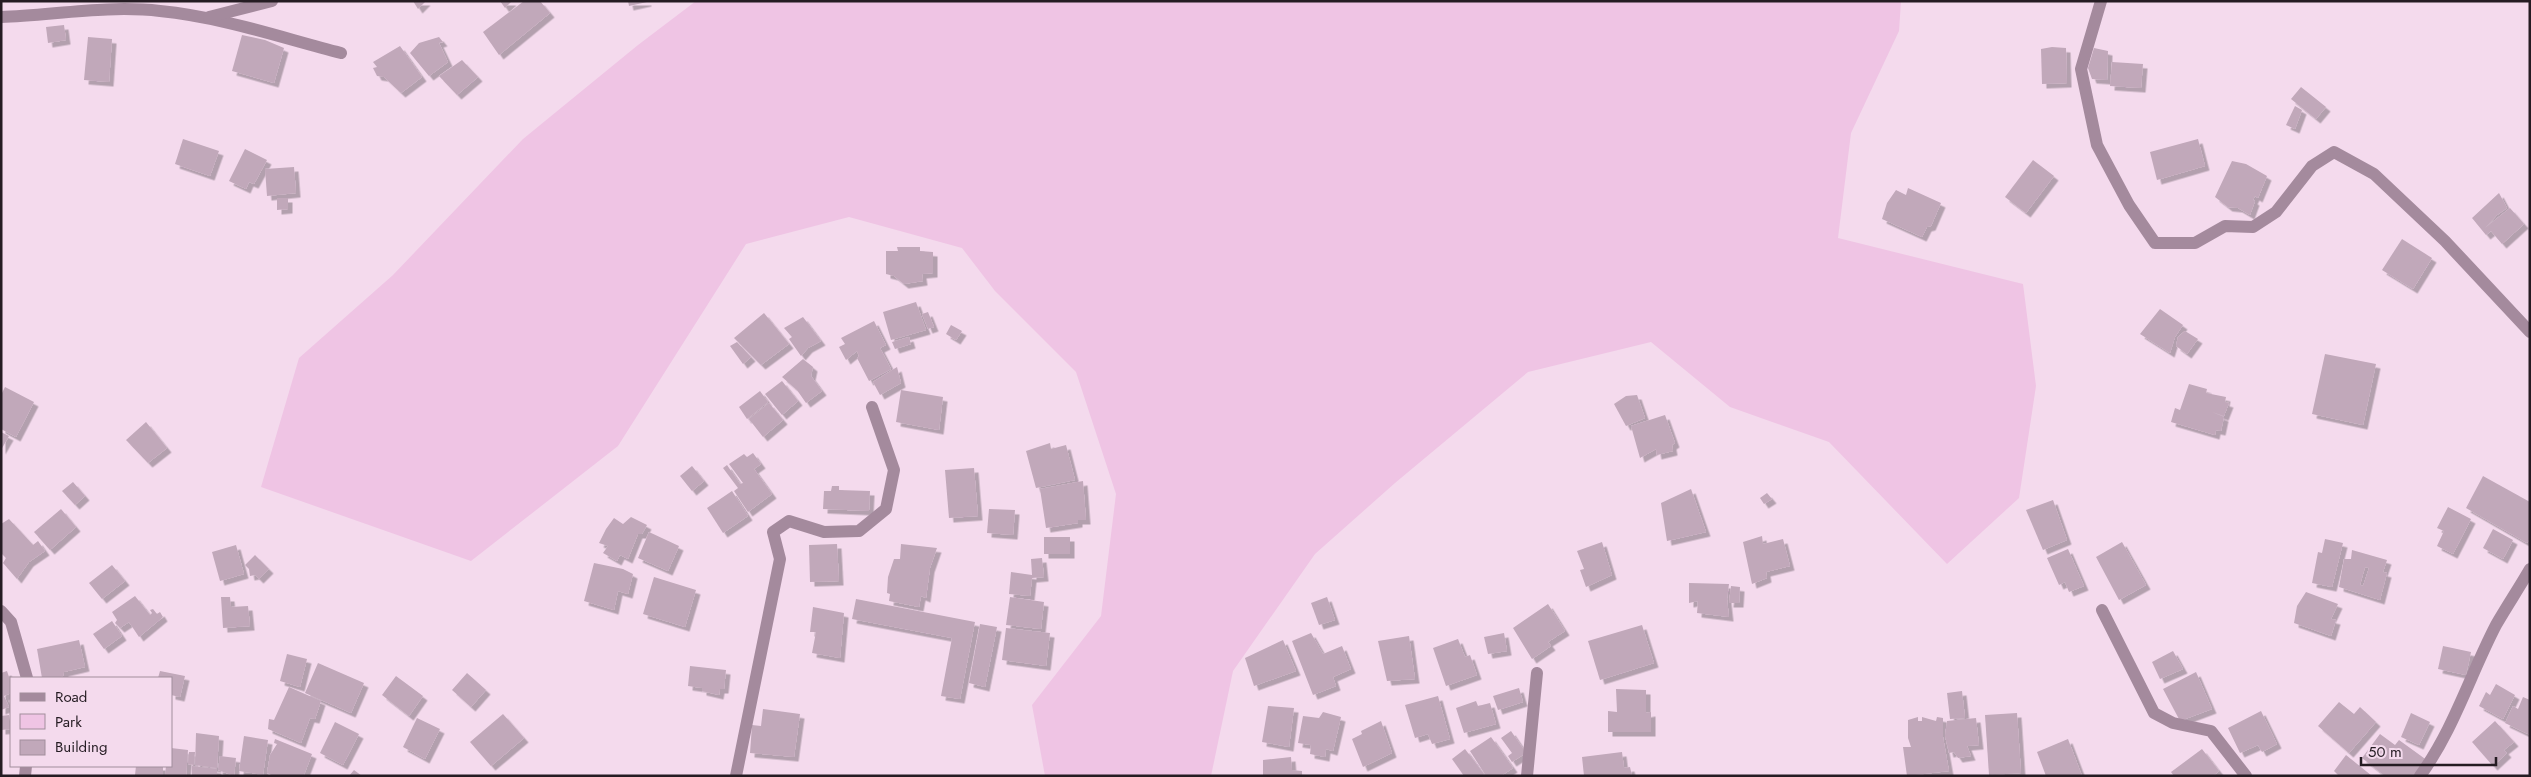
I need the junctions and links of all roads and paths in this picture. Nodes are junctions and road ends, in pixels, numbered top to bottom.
1 (272, 1) edge
2 (2101, 1) edge
3 (1, 17) edge
4 (207, 18) junction
5 (342, 53) dead end
6 (2530, 332) edge
7 (872, 407) dead end
8 (2530, 569) edge
9 (1, 610) edge
10 (2102, 610) dead end
11 (1537, 673) dead end
12 (27, 677) edge
13 (736, 776) edge
14 (1527, 776) edge
15 (2246, 776) edge
16 (2420, 776) edge

1 - 4 street
2 - 6 street
3 - 4 street
4 - 5 street
7 - 13 street
8 - 16 street
9 - 12 street
10 - 15 street
11 - 14 street

